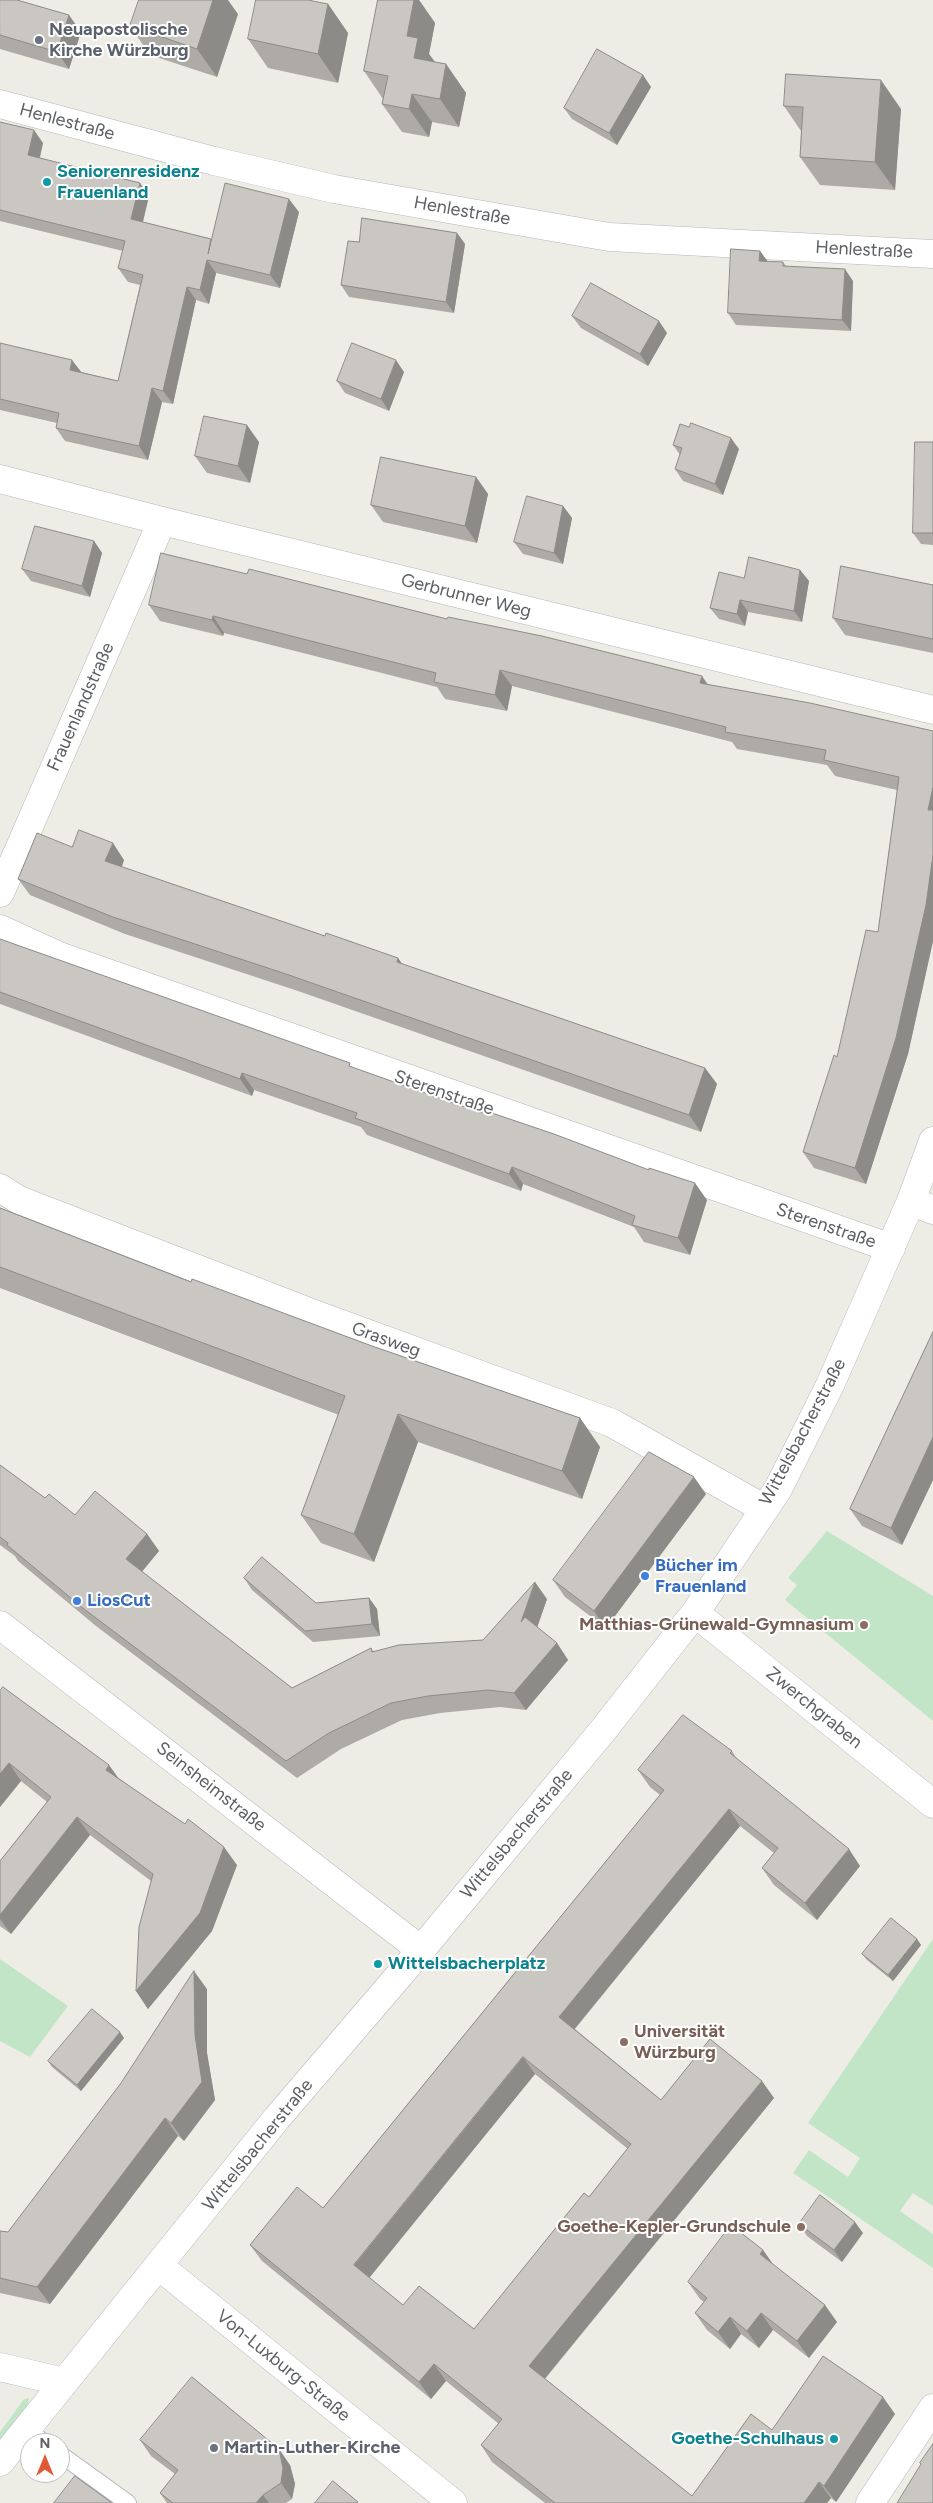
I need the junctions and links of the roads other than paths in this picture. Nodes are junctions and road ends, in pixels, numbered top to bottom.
1 (0, 104) edge
2 (933, 254) edge
3 (0, 479) edge
4 (162, 522) junction
5 (933, 710) edge
6 (0, 894) edge
7 (0, 929) edge
8 (933, 1141) edge
9 (0, 1188) edge
10 (922, 1206) edge
11 (891, 1248) junction
12 (764, 1508) junction
13 (695, 1613) junction
14 (1, 1628) edge
15 (933, 1804) edge
16 (421, 1950) junction
17 (159, 2266) junction
18 (0, 2367) edge
19 (64, 2382) junction
20 (933, 2408) edge
21 (37, 2433) edge
22 (20, 2447) edge
23 (70, 2461) edge
24 (0, 2462) edge
25 (128, 2503) edge
26 (452, 2503) edge
27 (870, 2503) edge

1 - 2 street, Henlestraße
3 - 4 street, Gerbrunner Weg
4 - 5 street, Gerbrunner Weg
4 - 6 street, Frauenlandstraße
7 - 11 street, Sterenstraße
8 - 10 street, Wittelsbacherstraße
9 - 12 street, Grasweg
10 - 11 street, Wittelsbacherstraße
11 - 12 street, Wittelsbacherstraße
12 - 13 street, Wittelsbacherstraße
13 - 15 street, Zwerchgraben
13 - 16 street, Wittelsbacherstraße
14 - 16 street, Seinsheimstraße
16 - 17 street, Wittelsbacherstraße
17 - 19 street, Wittelsbacherstraße
17 - 26 street, Von-Luxburg-Straße
18 - 19 street
19 - 21 street, Wittelsbacherstraße
20 - 27 street
22 - 24 street, Wittelsbacherstraße
23 - 25 lane

